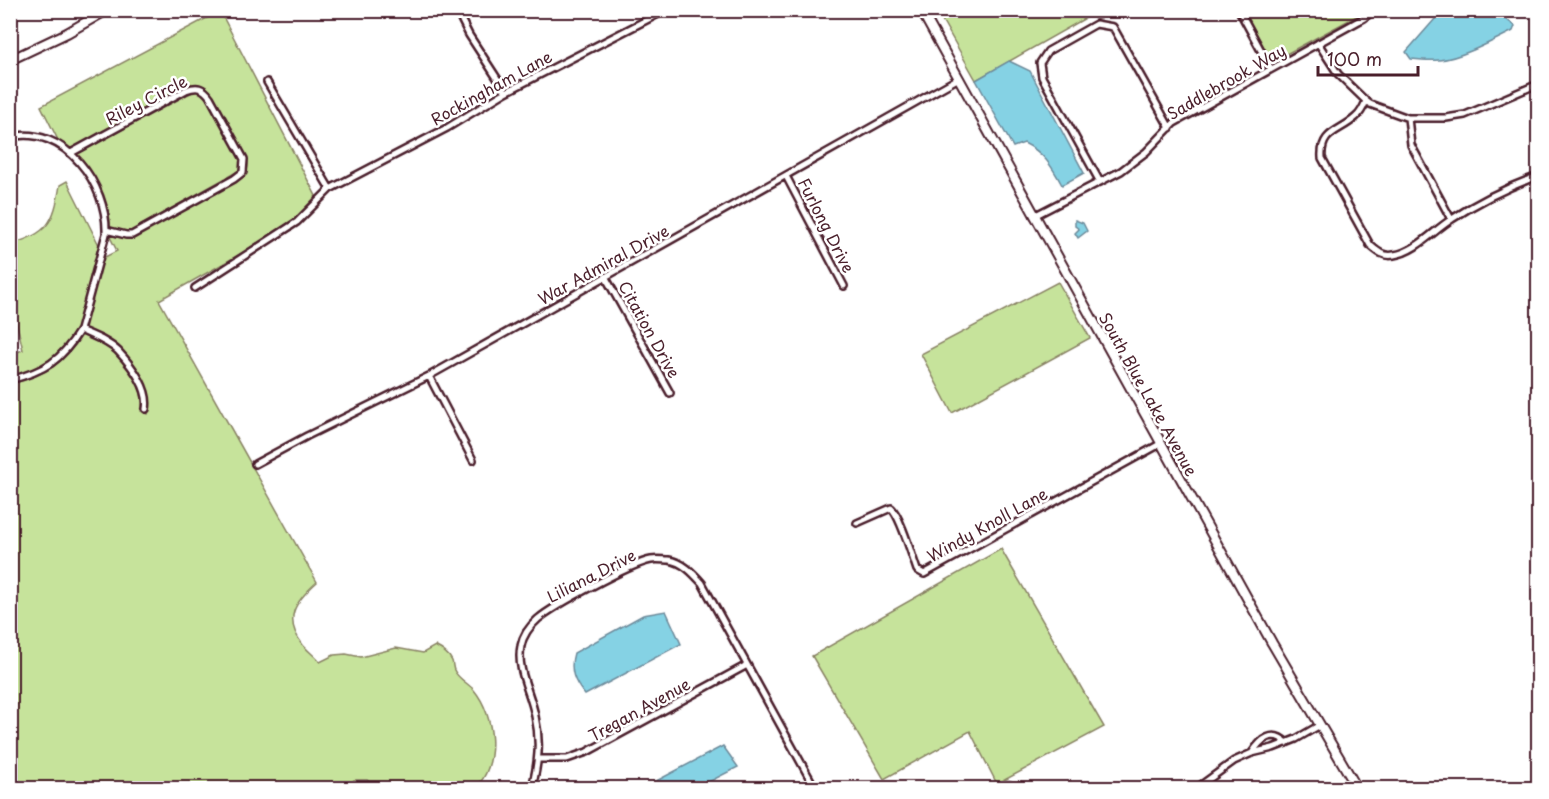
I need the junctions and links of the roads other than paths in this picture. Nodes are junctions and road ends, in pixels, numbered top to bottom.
1 (107, 10) edge
2 (666, 10) edge
3 (921, 10) edge
4 (1239, 10) edge
5 (1374, 10) edge
6 (457, 11) edge
7 (1318, 43) junction
8 (10, 60) edge
9 (1271, 69) junction
10 (959, 78) junction
11 (267, 82) dead end
12 (1539, 84) edge
13 (506, 93) junction
14 (1366, 101) junction
15 (1407, 118) junction
16 (1170, 128) junction
17 (10, 137) edge
18 (71, 153) junction
19 (786, 176) junction
20 (1539, 176) edge
21 (1100, 182) junction
22 (330, 189) junction
23 (1034, 216) junction
24 (1451, 219) junction
25 (106, 230) junction
26 (606, 278) junction
27 (844, 286) dead end
28 (195, 288) dead end
29 (80, 330) junction
30 (429, 376) junction
31 (10, 380) edge
32 (670, 393) dead end
33 (146, 409) dead end
34 (1162, 443) junction
35 (473, 460) dead end
36 (255, 464) dead end
37 (857, 523) dead end
38 (747, 665) junction
39 (1320, 725) junction
40 (1287, 743) junction
41 (1252, 753) junction
42 (539, 759) junction
43 (532, 789) edge
44 (815, 789) edge
45 (1197, 789) edge
46 (1357, 789) edge

1 - 8 main road
2 - 13 street, Rockingham Lane
3 - 10 main road, South Blue Lake Avenue
4 - 9 street
5 - 7 street, Saddlebrook Way
6 - 13 street
7 - 9 street, Saddlebrook Way
7 - 14 street
9 - 16 street, Saddlebrook Way
10 - 19 street, War Admiral Drive
10 - 23 main road, South Blue Lake Avenue
11 - 22 street
12 - 15 street
13 - 22 street, Rockingham Lane
14 - 15 street
14 - 24 street
15 - 24 street
16 - 21 street, Saddlebrook Way
16 - 21 street
17 - 18 street
18 - 25 street
18 - 25 street, Riley Circle
19 - 26 street, War Admiral Drive
19 - 27 street, Furlong Drive
20 - 24 street
21 - 23 street, Saddlebrook Way
22 - 28 street, Rockingham Lane
23 - 34 main road, South Blue Lake Avenue
25 - 29 street
26 - 30 street, War Admiral Drive
26 - 32 street, Citation Drive
29 - 31 street
29 - 33 street
30 - 35 street
30 - 36 street, War Admiral Drive
34 - 37 street, Windy Knoll Lane
34 - 39 main road, South Blue Lake Avenue
38 - 42 street, Tregan Avenue
38 - 42 street, Liliana Drive
38 - 44 street, Liliana Drive
39 - 40 street
39 - 46 main road, South Blue Lake Avenue
40 - 41 street
40 - 41 street
41 - 45 street
42 - 43 street, Liliana Drive

